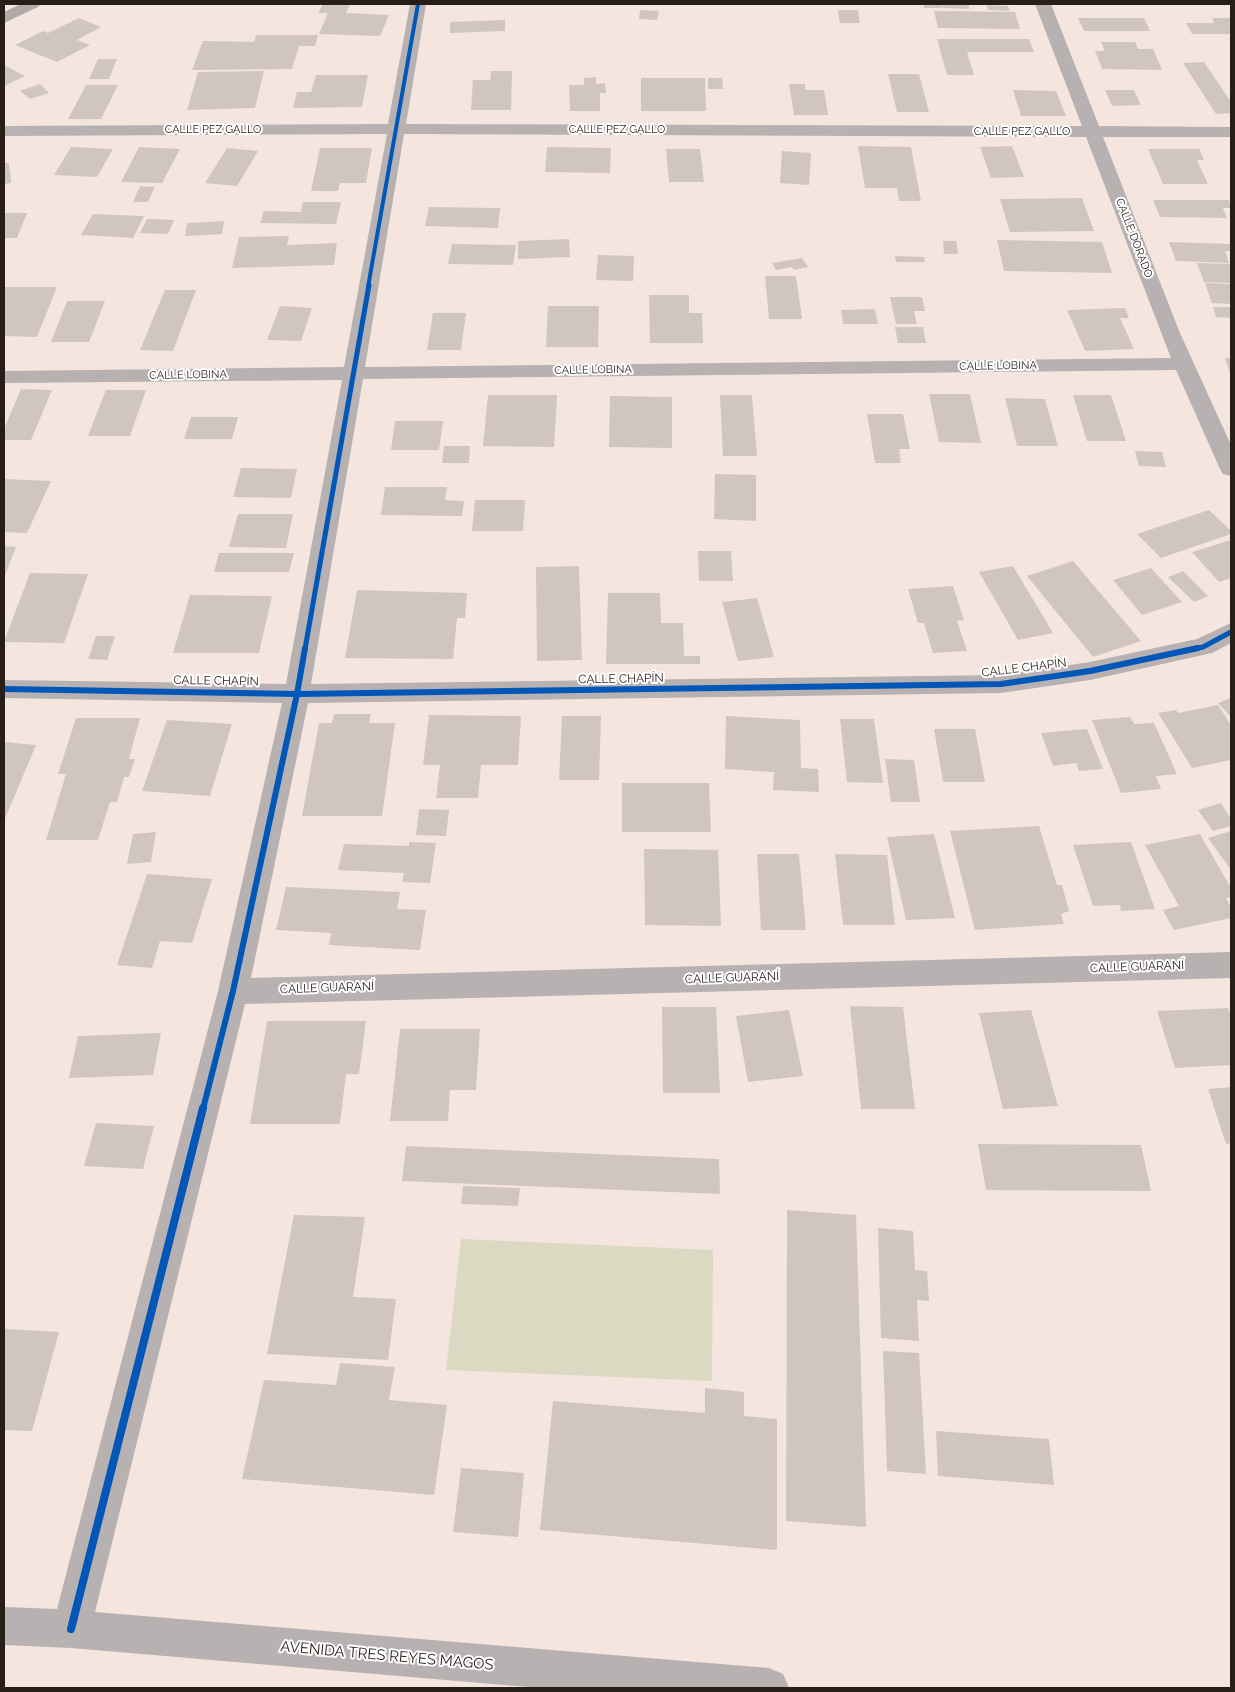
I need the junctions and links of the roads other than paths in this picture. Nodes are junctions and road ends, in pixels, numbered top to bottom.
1 (33, 4) edge
2 (418, 4) edge
3 (1043, 4) edge
4 (4, 18) edge
5 (396, 129) junction
6 (4, 131) edge
7 (1094, 132) junction
8 (1231, 132) edge
9 (1183, 364) junction
10 (352, 373) junction
11 (4, 377) edge
12 (1231, 469) edge
13 (1231, 632) edge
14 (4, 689) edge
15 (297, 694) junction
16 (1231, 964) edge
17 (233, 991) junction
18 (4, 1626) edge
19 (71, 1629) junction
20 (769, 1688) edge

1 - 4 main road
2 - 5 street
3 - 7 street, CALLE DORADO
5 - 6 street, CALLE PEZ GALLO
5 - 7 street, CALLE PEZ GALLO
5 - 10 street
7 - 8 street, CALLE PEZ GALLO
7 - 9 street, CALLE DORADO
9 - 10 street, CALLE LOBINA
9 - 12 street, CALLE DORADO
10 - 11 street, CALLE LOBINA
10 - 15 street
13 - 15 street, CALLE CHAPÍN
14 - 15 street, CALLE CHAPÍN
15 - 17 street
16 - 17 street, CALLE GUARANÍ
17 - 19 street
18 - 19 street, AVENIDA TRES REYES MAGOS
19 - 20 street, AVENIDA TRES REYES MAGOS

